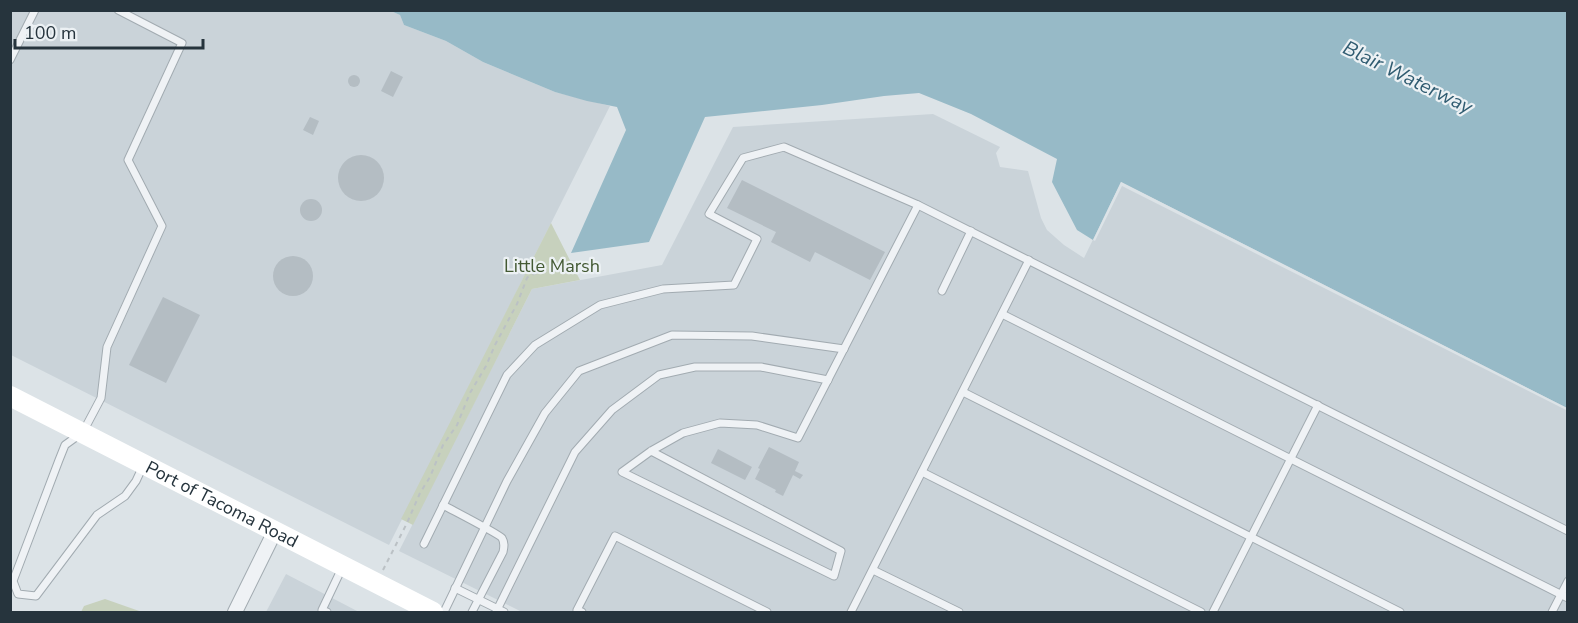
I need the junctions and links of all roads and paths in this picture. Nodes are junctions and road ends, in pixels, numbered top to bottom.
1 (35, 10) edge
2 (118, 10) edge
3 (10, 60) edge
4 (918, 205) junction
5 (971, 231) junction
6 (1029, 260) junction
7 (547, 268) dead end
8 (942, 291) dead end
9 (1002, 314) junction
10 (844, 349) junction
11 (828, 380) junction
12 (963, 392) junction
13 (10, 396) edge
14 (1318, 405) junction
15 (82, 432) junction
16 (651, 452) junction
17 (1291, 459) junction
18 (144, 464) junction
19 (922, 472) junction
20 (443, 505) junction
21 (484, 528) junction
22 (275, 531) junction
23 (1568, 531) edge
24 (1251, 537) junction
25 (424, 544) dead end
26 (343, 566) junction
27 (873, 570) junction
28 (1568, 581) edge
29 (376, 583) junction
30 (455, 588) junction
31 (1564, 597) edge
32 (479, 599) junction
33 (500, 611) edge
34 (235, 612) edge
35 (327, 612) edge
36 (433, 612) edge
37 (444, 612) edge
38 (472, 612) edge
39 (582, 612) edge
40 (767, 612) edge
41 (851, 612) edge
42 (959, 612) edge
43 (1201, 612) edge
44 (1213, 612) edge
45 (1400, 612) edge
46 (1552, 612) edge

1 - 3 lane
2 - 15 lane
4 - 5 lane
4 - 10 lane
4 - 20 lane
5 - 6 lane
5 - 8 lane
6 - 9 lane
6 - 14 lane
7 - 29 path
9 - 12 lane
9 - 17 lane
10 - 11 lane
10 - 21 lane
11 - 16 lane
11 - 33 lane
12 - 19 lane
12 - 24 lane
13 - 15 main road, Port of Tacoma Road
14 - 17 lane
14 - 23 lane
15 - 18 main road, Port of Tacoma Road
15 - 18 lane
16 - 16 lane
17 - 24 lane
17 - 31 lane
18 - 22 main road, Port of Tacoma Road
19 - 27 lane
19 - 43 lane
20 - 21 lane
20 - 25 lane
21 - 30 lane
21 - 32 lane
22 - 26 main road, Port of Tacoma Road
22 - 34 street
24 - 44 lane
24 - 45 lane
26 - 29 main road, Port of Tacoma Road
26 - 35 lane
27 - 41 lane
27 - 42 lane
28 - 31 lane
29 - 36 main road, Port of Tacoma Road
30 - 32 lane
30 - 37 lane
31 - 46 lane
32 - 33 lane
32 - 38 lane
39 - 40 lane

